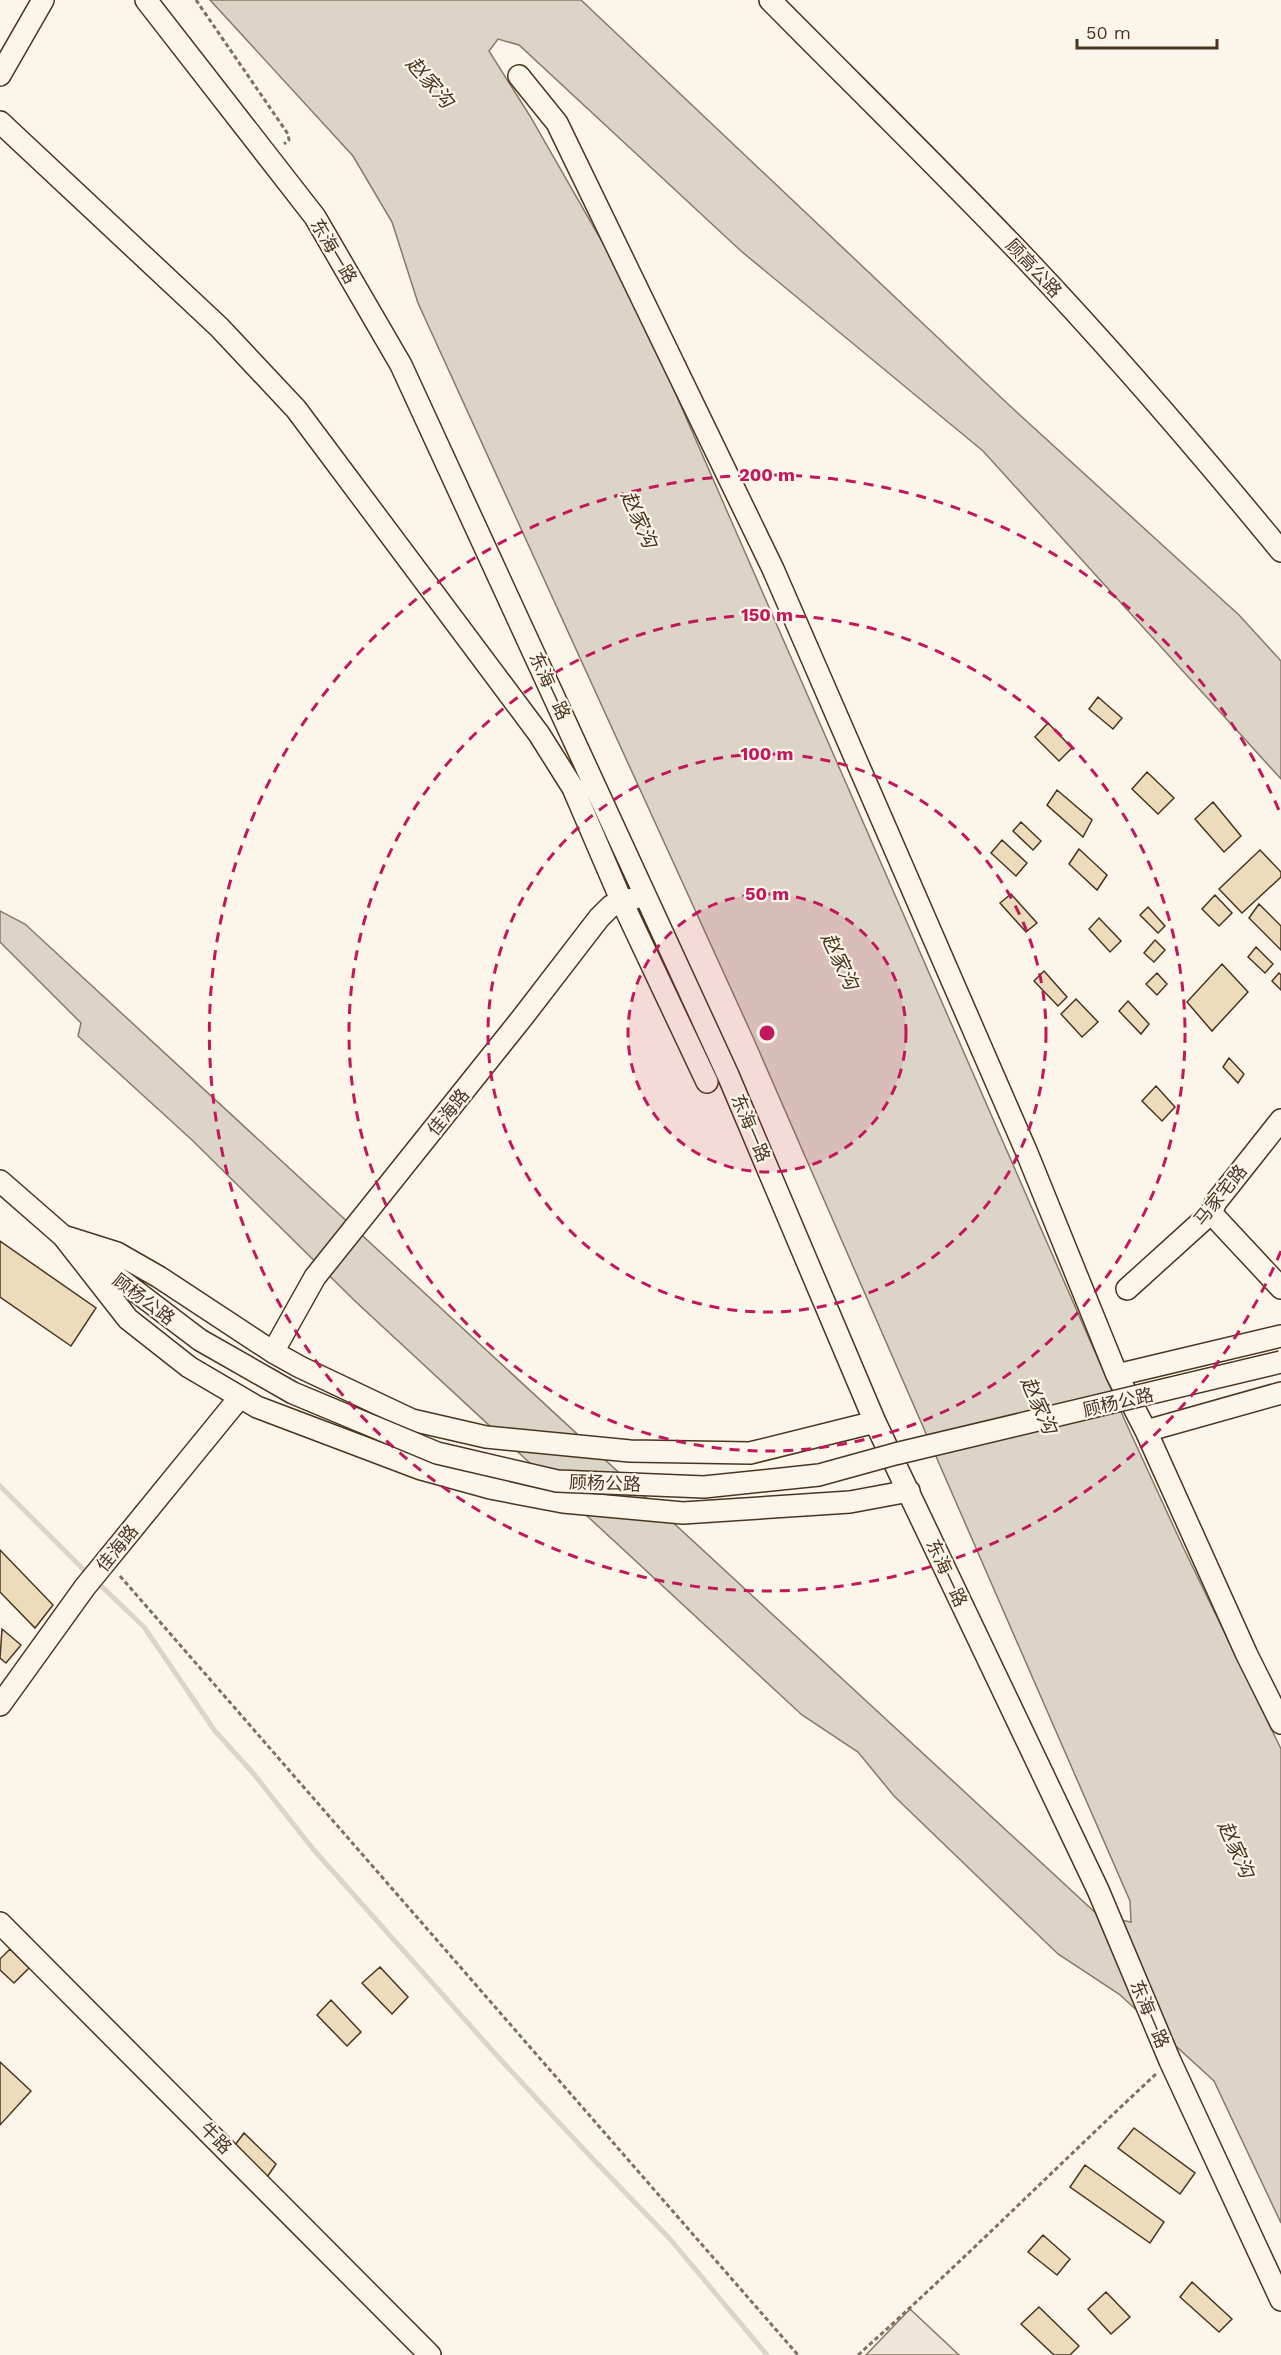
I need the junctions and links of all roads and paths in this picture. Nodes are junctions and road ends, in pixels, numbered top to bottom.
1 (43, 0) edge
2 (146, 0) edge
3 (196, 0) edge
4 (770, 0) edge
5 (0, 75) edge
6 (519, 76) dead end
7 (0, 122) edge
8 (278, 141) dead end
9 (1281, 551) edge
10 (645, 896) junction
11 (621, 902) junction
12 (707, 1082) dead end
13 (1281, 1120) edge
14 (0, 1181) edge
15 (1211, 1213) junction
16 (63, 1236) junction
17 (1281, 1288) edge
18 (1127, 1289) dead end
19 (1281, 1336) edge
20 (273, 1352) junction
21 (1281, 1362) edge
22 (1117, 1374) junction
23 (1281, 1393) edge
24 (240, 1397) junction
25 (875, 1422) junction
26 (1146, 1431) junction
27 (909, 1491) junction
28 (106, 1561) junction
29 (0, 1705) edge
30 (1281, 1724) edge
31 (0, 1923) edge
32 (1170, 2061) junction
33 (1281, 2300) edge
34 (430, 2355) edge
35 (798, 2355) edge
36 (858, 2355) edge

1 - 5 street
2 - 10 street, 东海一路
3 - 8 path
4 - 9 street, 顾高公路
6 - 22 street
7 - 11 street
10 - 11 street, 佳海路
10 - 25 street, 东海一路
11 - 12 street
11 - 20 street, 佳海路
13 - 15 street, 马家宅路
14 - 16 street, 顾杨公路
15 - 17 street
15 - 18 street, 马家宅路
16 - 20 street
16 - 21 street, 顾杨公路, bridge
16 - 24 street
19 - 22 street
20 - 25 street
22 - 26 street
23 - 26 street
24 - 27 street
24 - 28 street, 佳海路
25 - 27 street, 东海一路
26 - 30 street
27 - 32 street, 东海一路
28 - 29 street, 佳海路
28 - 35 path
31 - 34 street, 牛路
32 - 33 street, 东海一路
32 - 36 path

